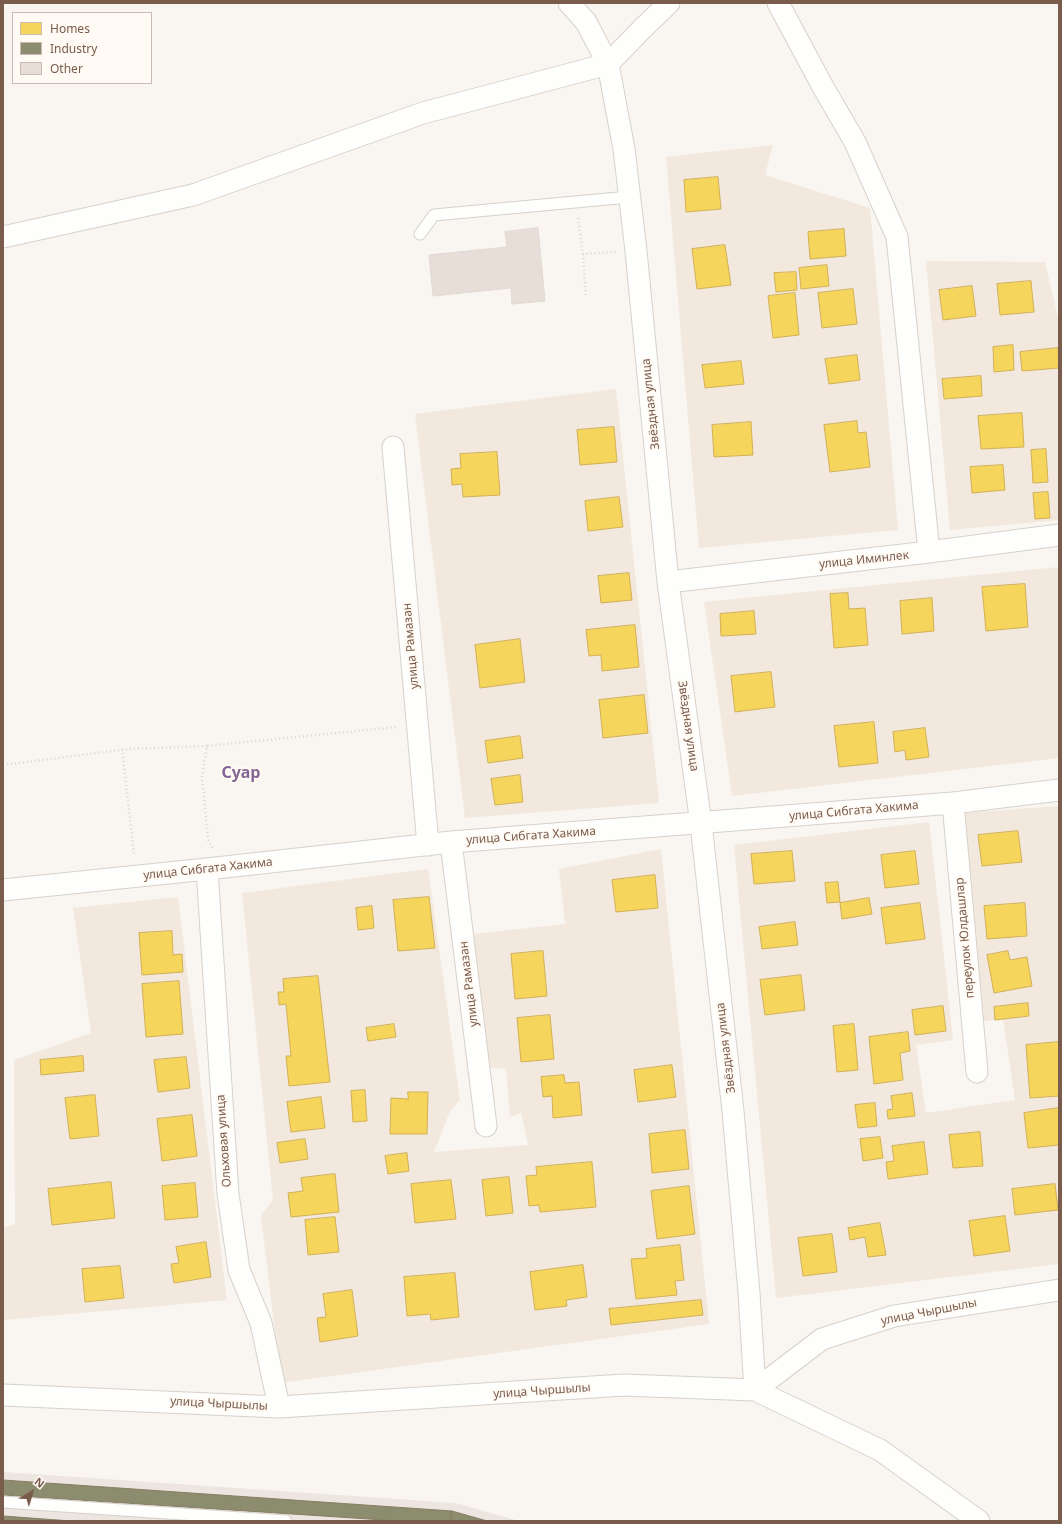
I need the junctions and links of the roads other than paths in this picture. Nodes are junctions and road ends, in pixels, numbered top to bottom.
1 (569, 3) edge
2 (669, 3) edge
3 (778, 3) edge
4 (608, 64) junction
5 (630, 197) junction
6 (420, 234) dead end
7 (3, 237) edge
8 (393, 447) dead end
9 (1059, 535) edge
10 (929, 552) junction
11 (668, 582) junction
12 (1059, 790) edge
13 (953, 803) junction
14 (701, 824) junction
15 (451, 842) junction
16 (428, 845) junction
17 (214, 869) junction
18 (3, 890) edge
19 (977, 1072) dead end
20 (486, 1126) dead end
21 (1059, 1290) edge
22 (755, 1390) junction
23 (3, 1394) edge
24 (279, 1407) junction
25 (3, 1502) edge
26 (250, 1520) edge
27 (286, 1521) edge
28 (979, 1521) edge

1 - 4 street, Звёздная улица
2 - 4 street
3 - 10 street
4 - 5 street, Звёздная улица
4 - 7 street
5 - 6 lane
5 - 11 street, Звёздная улица
8 - 16 street, улица Рамазан
9 - 10 street, улица Иминлек
10 - 11 street, улица Иминлек
11 - 14 street, Звёздная улица
12 - 13 street, улица Сибгата Хакима
13 - 14 street, улица Сибгата Хакима
13 - 19 street, переулок Юлдашлар
14 - 15 street, улица Сибгата Хакима
14 - 22 street, Звёздная улица
15 - 16 street, улица Сибгата Хакима
15 - 20 street, улица Рамазан
16 - 17 street, улица Сибгата Хакима
17 - 18 street, улица Сибгата Хакима
17 - 24 street, Ольховая улица
21 - 22 street, улица Чыршылы
22 - 24 street, улица Чыршылы
22 - 28 street
23 - 24 street, улица Чыршылы
25 - 26 lane
26 - 27 lane

